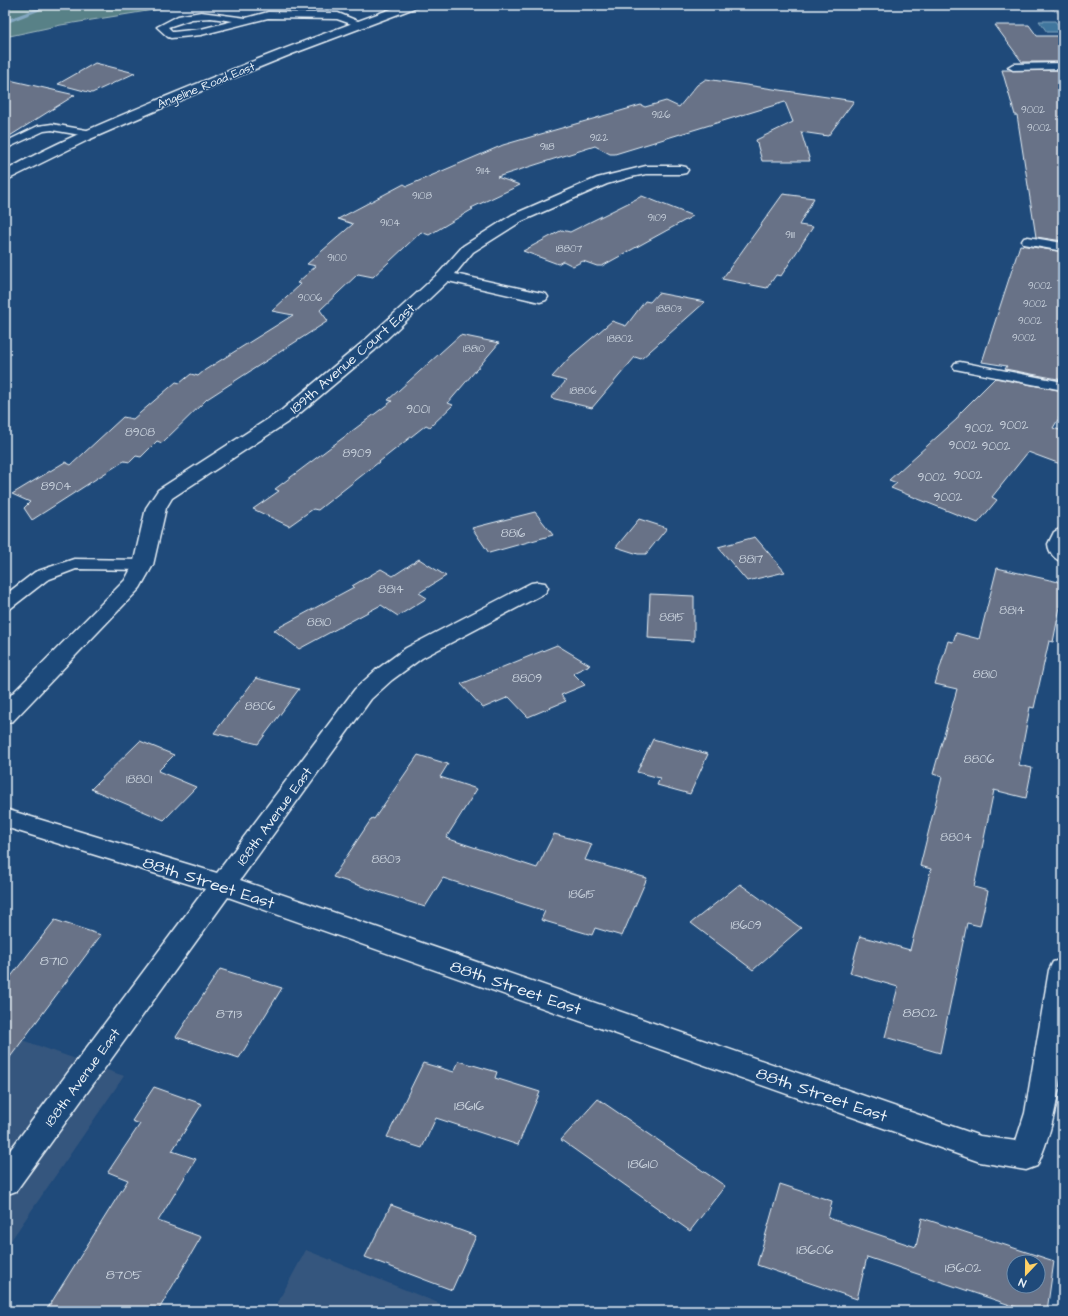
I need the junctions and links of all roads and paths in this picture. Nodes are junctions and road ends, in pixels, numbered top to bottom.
1 (412, 5) edge
2 (1044, 5) edge
3 (1063, 15) edge
4 (243, 20) junction
5 (360, 24) junction
6 (1063, 66) edge
7 (1013, 67) dead end
8 (92, 134) junction
9 (5, 146) edge
10 (681, 170) dead end
11 (5, 177) edge
12 (1028, 241) dead end
13 (1063, 246) edge
14 (445, 276) junction
15 (540, 298) dead end
16 (960, 366) dead end
17 (1063, 386) edge
18 (1063, 532) edge
19 (1063, 557) edge
20 (143, 565) junction
21 (538, 588) dead end
22 (5, 604) edge
23 (5, 715) edge
24 (5, 818) edge
25 (224, 885) junction
26 (1063, 970) edge
27 (5, 1180) edge

1 - 5 street, Angeline Road East
2 - 3 path
4 - 4 lane
4 - 5 lane
5 - 8 street, Angeline Road East
6 - 7 lane
8 - 9 lane
8 - 11 street, Angeline Road East
10 - 14 street, 189th Avenue Court East
12 - 13 lane
14 - 15 street
14 - 20 street, 189th Avenue Court East
16 - 17 lane
18 - 19 lane
20 - 22 lane
20 - 23 street, 189th Avenue Court East
21 - 25 street, 188th Avenue East
24 - 25 street, 88th Street East
25 - 26 street, 88th Street East
25 - 27 street, 188th Avenue East

